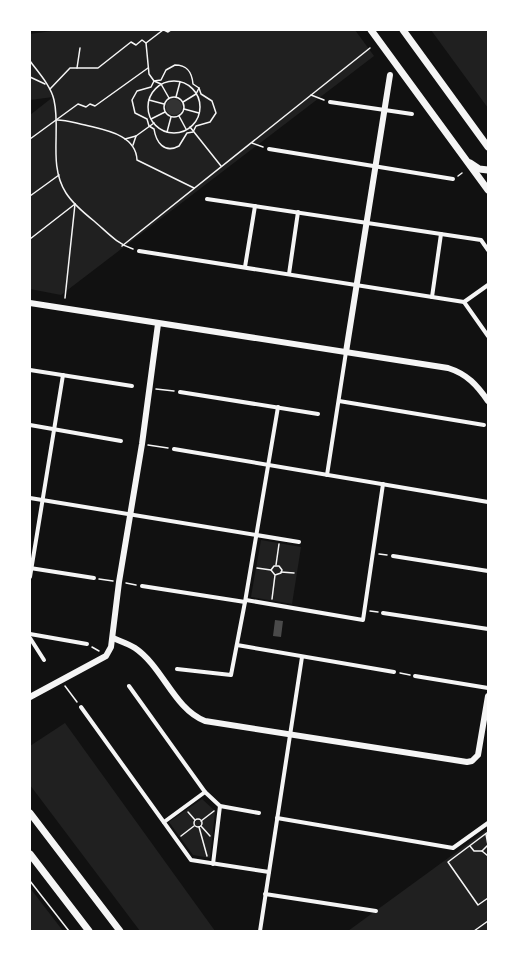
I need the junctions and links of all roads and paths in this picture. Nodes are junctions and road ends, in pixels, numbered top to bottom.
1 (163, 30) edge
2 (171, 30) edge
3 (371, 30) edge
4 (403, 30) edge
5 (146, 43) junction
6 (80, 48) dead end
7 (370, 48) dead end
8 (30, 61) edge
9 (77, 68) junction
10 (148, 68) junction
11 (390, 75) dead end
12 (30, 78) edge
13 (154, 81) junction
14 (180, 82) junction
15 (161, 84) junction
16 (47, 85) junction
17 (199, 88) junction
18 (50, 90) junction
19 (196, 94) junction
20 (311, 95) junction
21 (176, 97) junction
22 (169, 98) junction
23 (149, 100) junction
24 (183, 102) junction
25 (330, 102) joint
26 (164, 104) junction
27 (184, 110) junction
28 (385, 110) junction
29 (165, 112) junction
30 (199, 113) junction
31 (412, 114) dead end
32 (179, 116) junction
33 (171, 117) junction
34 (151, 119) junction
35 (57, 120) junction
36 (154, 123) junction
37 (149, 126) junction
38 (190, 127) junction
39 (186, 129) junction
40 (167, 132) junction
41 (193, 132) junction
42 (136, 136) junction
43 (125, 138) junction
44 (30, 139) edge
45 (251, 143) junction
46 (132, 146) junction
47 (488, 147) edge
48 (269, 149) joint
49 (465, 160) junction
50 (221, 167) junction
51 (376, 167) junction
52 (488, 170) edge
53 (59, 175) junction
54 (453, 179) dead end
55 (194, 188) junction
56 (488, 190) edge
57 (30, 196) edge
58 (207, 199) dead end
59 (75, 204) junction
60 (255, 206) junction
61 (298, 212) junction
62 (367, 222) junction
63 (441, 234) junction
64 (30, 239) edge
65 (122, 246) junction
66 (488, 250) edge
67 (139, 251) joint
68 (245, 267) junction
69 (289, 274) junction
70 (357, 284) junction
71 (488, 285) edge
72 (432, 297) junction
73 (65, 298) dead end
74 (464, 302) junction
75 (30, 303) edge
76 (158, 324) junction
77 (488, 336) edge
78 (346, 352) junction
79 (30, 370) edge
80 (63, 375) junction
81 (132, 386) dead end
82 (150, 388) junction
83 (180, 392) joint
84 (339, 400) junction
85 (488, 401) edge
86 (278, 407) junction
87 (318, 414) dead end
88 (30, 425) edge
89 (484, 425) dead end
90 (54, 429) junction
91 (121, 441) dead end
92 (142, 444) junction
93 (174, 448) joint
94 (268, 465) junction
95 (327, 475) junction
96 (383, 484) junction
97 (30, 498) edge
98 (43, 500) junction
99 (488, 502) edge
100 (130, 514) junction
101 (257, 534) junction
102 (279, 538) junction
103 (299, 542) dead end
104 (373, 552) junction
105 (393, 556) joint
106 (276, 565) junction
107 (251, 567) junction
108 (31, 568) edge
109 (271, 570) junction
110 (488, 571) edge
111 (282, 572) junction
112 (294, 573) dead end
113 (275, 575) junction
114 (30, 577) edge
115 (94, 578) joint
116 (119, 582) junction
117 (142, 586) joint
118 (246, 601) junction
119 (272, 604) junction
120 (364, 610) junction
121 (383, 613) joint
122 (488, 630) edge
123 (30, 634) edge
124 (30, 638) edge
125 (113, 638) junction
126 (87, 644) joint
127 (237, 645) junction
128 (106, 656) junction
129 (302, 657) junction
130 (44, 660) dead end
131 (177, 669) dead end
132 (394, 672) joint
133 (414, 676) joint
134 (61, 681) junction
135 (129, 686) dead end
136 (488, 688) edge
137 (488, 696) edge
138 (30, 697) edge
139 (81, 707) joint
140 (290, 734) junction
141 (205, 792) junction
142 (220, 806) junction
143 (184, 807) junction
144 (30, 813) edge
145 (259, 813) dead end
146 (277, 818) junction
147 (195, 820) junction
148 (201, 821) junction
149 (164, 822) junction
150 (488, 823) edge
151 (195, 825) junction
152 (200, 826) junction
153 (488, 832) edge
154 (486, 834) junction
155 (176, 839) junction
156 (216, 842) junction
157 (470, 846) junction
158 (482, 851) junction
159 (30, 854) edge
160 (488, 856) edge
161 (211, 863) junction
162 (269, 872) junction
163 (30, 881) edge
164 (265, 894) junction
165 (488, 898) edge
166 (376, 912) dead end
167 (488, 921) edge
168 (69, 931) edge
169 (89, 931) edge
170 (120, 931) edge
171 (260, 931) edge
172 (474, 931) edge

1 - 2 path
1 - 5 path
3 - 49 main road
4 - 47 main road
5 - 9 path
5 - 10 path
6 - 9 path
7 - 20 path
8 - 16 path
9 - 18 path
10 - 13 path
10 - 35 path
11 - 28 street
12 - 16 path
13 - 15 path
13 - 17 path
13 - 37 path
14 - 15 path
14 - 19 path
14 - 21 path
15 - 22 path
15 - 23 path
16 - 18 path
17 - 19 path
17 - 41 path
18 - 35 path
19 - 24 path
19 - 30 path
20 - 25 path
20 - 45 path
21 - 22 path
21 - 24 path
22 - 26 path
23 - 26 path
23 - 34 path
24 - 27 path
25 - 28 street
26 - 29 path
27 - 30 path
27 - 32 path
28 - 31 street
28 - 51 street
29 - 33 path
29 - 34 path
30 - 38 path
32 - 33 path
32 - 39 path
33 - 40 path
34 - 36 path
35 - 43 path
35 - 44 path
35 - 53 path
36 - 37 path
36 - 40 path
37 - 41 path
37 - 42 path
38 - 39 path
38 - 41 path
39 - 40 path
41 - 50 path
42 - 43 path
42 - 46 path
43 - 46 path
45 - 48 path
45 - 50 path
46 - 55 path
48 - 51 street
49 - 52 main road
49 - 56 main road
50 - 55 path
51 - 54 street
51 - 62 street
53 - 57 path
53 - 59 path
55 - 65 path
58 - 60 street
59 - 64 path
59 - 65 path
59 - 73 path
60 - 61 street
60 - 68 street
61 - 62 street
61 - 69 street
62 - 63 street
62 - 70 street
63 - 66 street
63 - 72 street
65 - 67 path
67 - 68 street
68 - 69 street
69 - 70 street
70 - 72 street
70 - 78 street
71 - 74 street
72 - 74 street
74 - 77 street
75 - 76 street
76 - 78 street
76 - 82 street
78 - 84 street
78 - 85 street
79 - 80 street
80 - 81 street
80 - 90 street
82 - 83 path
82 - 92 street
83 - 86 street
84 - 89 street
84 - 95 street
86 - 87 street
86 - 94 street
88 - 90 street
90 - 91 street
90 - 98 street
92 - 93 path
92 - 100 street
93 - 94 street
94 - 95 street
94 - 101 street
95 - 96 street
96 - 99 street
96 - 104 street
97 - 98 street
98 - 100 street
98 - 108 street
100 - 101 street
100 - 116 street
101 - 102 street
101 - 107 street
102 - 103 street
102 - 106 path
104 - 105 path
104 - 120 street
105 - 110 street
106 - 109 path
106 - 111 path
107 - 109 path
107 - 118 street
108 - 114 street
108 - 115 street
109 - 113 path
111 - 112 path
111 - 113 path
113 - 119 path
115 - 116 path
116 - 117 path
116 - 125 street
117 - 118 street
118 - 119 street
118 - 127 street
119 - 120 street
120 - 121 path
121 - 122 street
123 - 126 street
124 - 130 street
125 - 128 street
125 - 140 street
126 - 128 path
127 - 129 street
127 - 131 street
128 - 134 street
129 - 132 street
129 - 140 street
132 - 133 path
133 - 136 street
134 - 138 street
134 - 139 path
135 - 141 street
137 - 140 street
139 - 149 street
140 - 146 street
141 - 142 street
141 - 143 street
142 - 145 street
142 - 148 path
142 - 156 street
143 - 147 path
143 - 149 street
144 - 170 main road
146 - 150 street
146 - 162 street
147 - 148 path
147 - 151 path
148 - 152 path
149 - 155 street
151 - 152 path
151 - 155 path
152 - 156 path
152 - 161 path
153 - 154 path
154 - 157 path
154 - 158 path
155 - 161 street
156 - 161 street
157 - 158 path
157 - 165 path
158 - 160 path
159 - 169 main road
161 - 162 street
162 - 164 street
163 - 168 path
164 - 166 street
164 - 171 street
167 - 172 path

